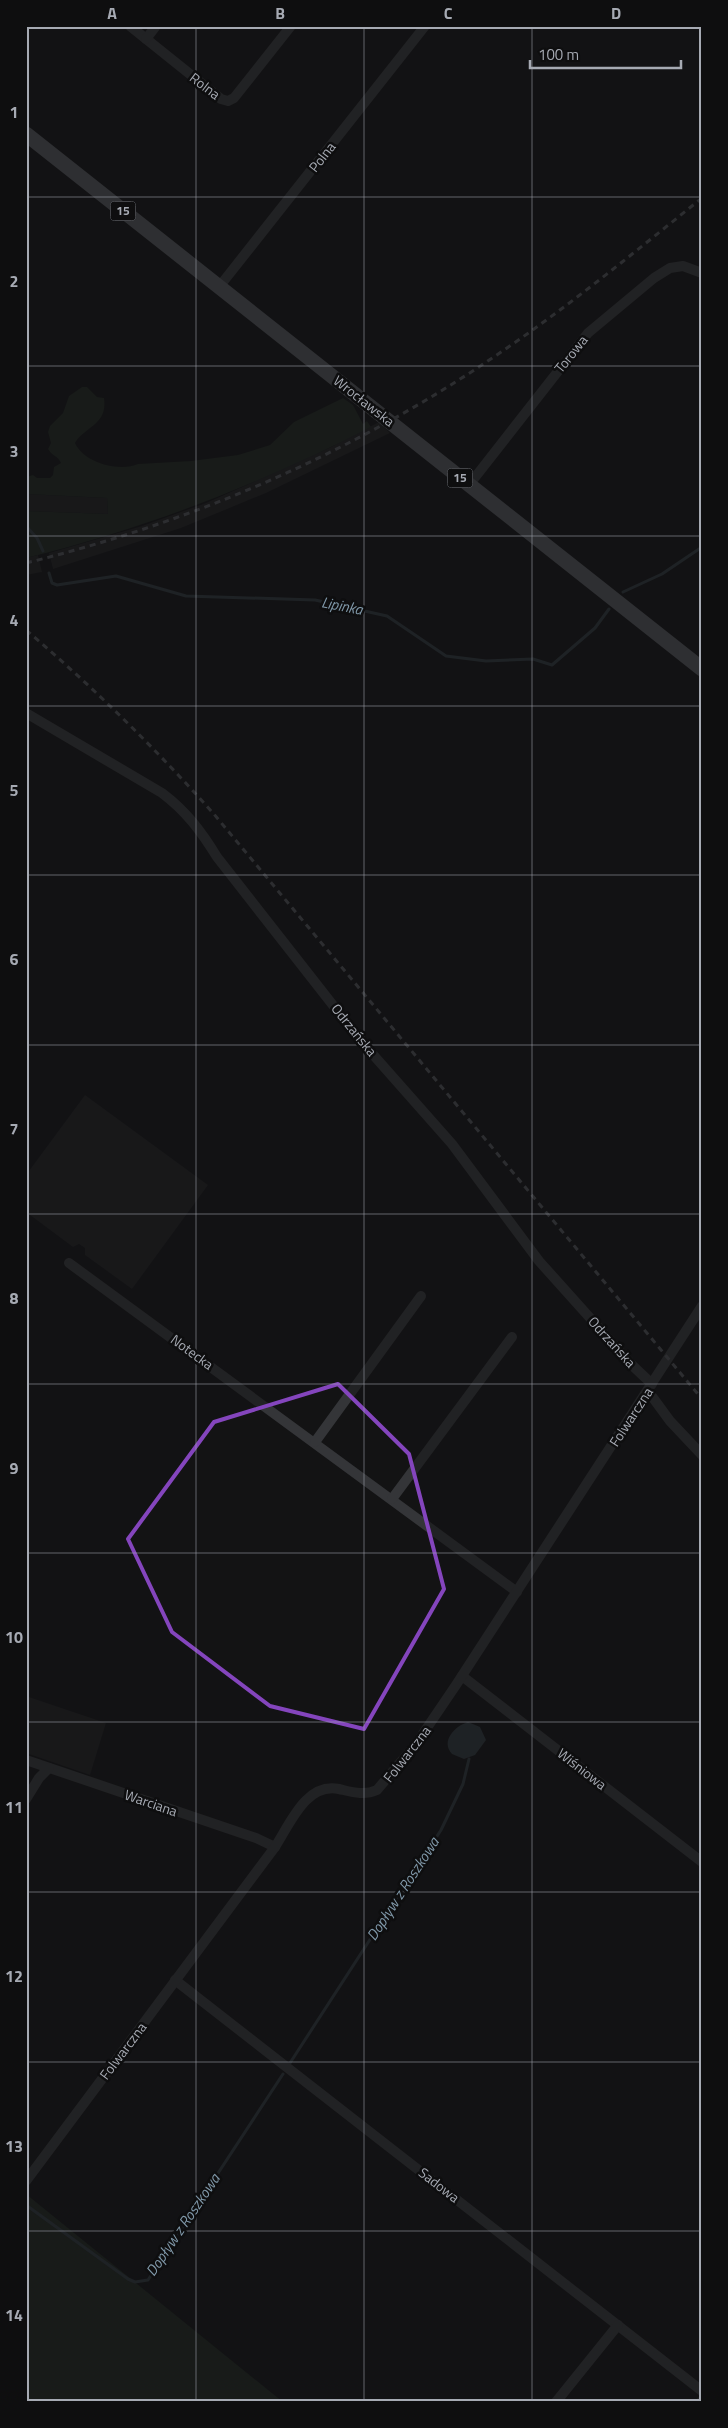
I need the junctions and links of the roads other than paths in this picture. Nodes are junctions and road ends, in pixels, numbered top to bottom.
1 (130, 26) edge
2 (156, 26) edge
3 (291, 26) edge
4 (424, 26) edge
5 (146, 39) junction
6 (26, 134) edge
7 (702, 273) edge
8 (219, 287) junction
9 (469, 485) junction
10 (702, 668) edge
11 (26, 712) edge
12 (69, 1263) dead end
13 (422, 1296) dead end
14 (702, 1306) edge
15 (512, 1337) dead end
16 (650, 1387) junction
17 (315, 1442) junction
18 (702, 1455) edge
19 (392, 1499) junction
20 (517, 1592) junction
21 (462, 1676) junction
22 (26, 1760) edge
23 (49, 1768) junction
24 (26, 1799) edge
25 (275, 1847) junction
26 (702, 1862) edge
27 (175, 1980) junction
28 (26, 2181) edge
29 (618, 2325) junction
30 (702, 2390) edge
31 (556, 2402) edge

1 - 5 street, Rolna
2 - 5 street
3 - 5 street, Rolna
4 - 8 street, Polna
6 - 8 main road, Wrocławska / 15
7 - 9 street, Torowa
8 - 9 main road, Wrocławska / 15
9 - 10 main road, Wrocławska / 15
11 - 16 street, Odrzańska
12 - 17 street, Notecka
13 - 17 street
14 - 16 street, Folwarczna
15 - 19 street
16 - 18 street, Odrzańska
16 - 20 street, Folwarczna
17 - 19 street, Notecka
19 - 20 street, Notecka
20 - 21 street, Folwarczna
21 - 25 street, Folwarczna
21 - 26 street, Wiśniowa
22 - 23 street, Warciana
23 - 24 street
23 - 25 street, Warciana
25 - 27 street, Folwarczna
27 - 28 street, Folwarczna
27 - 29 street, Sadowa
29 - 30 street, Sadowa
29 - 31 street

